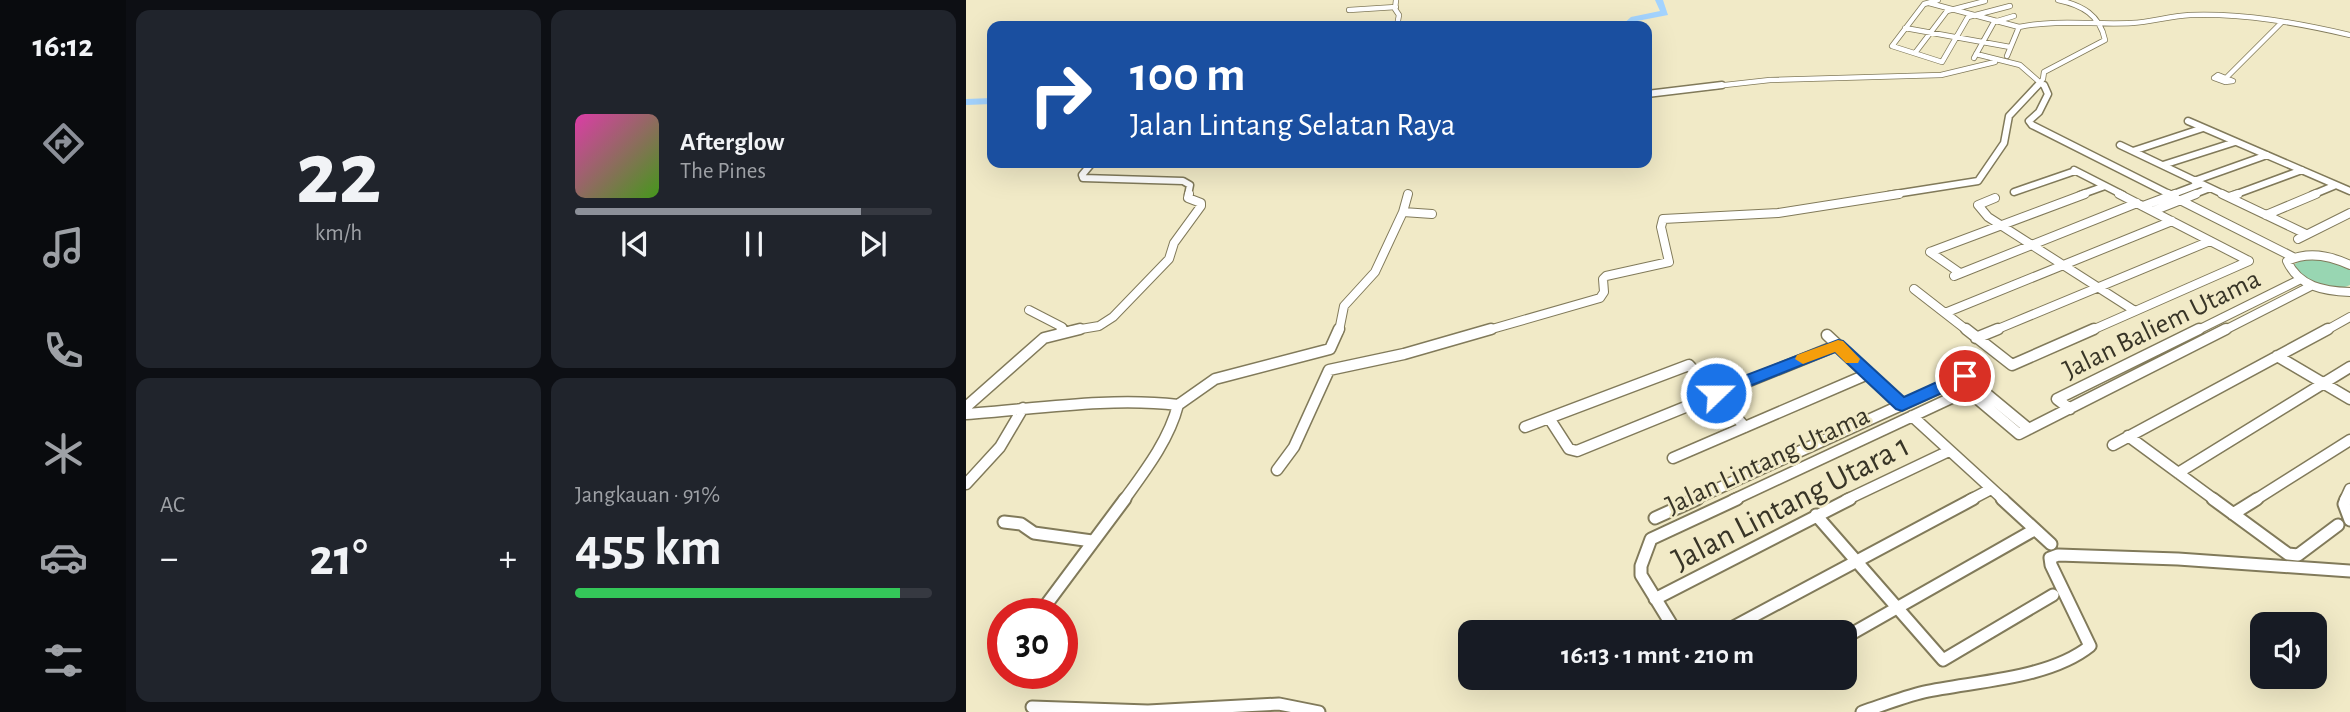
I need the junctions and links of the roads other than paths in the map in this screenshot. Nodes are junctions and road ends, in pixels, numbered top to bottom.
1 (1938, 0) edge
2 (2058, 0) edge
3 (1374, 1) edge
4 (1984, 1) edge
5 (1928, 2) junction
6 (1398, 3) edge
7 (2010, 6) dead end
8 (1950, 8) junction
9 (2002, 8) junction
10 (1370, 9) junction
11 (1349, 10) dead end
12 (1973, 14) junction
13 (2014, 16) dead end
14 (1997, 20) junction
15 (1398, 21) edge
16 (2098, 21) junction
17 (2282, 22) junction
18 (2019, 27) junction
19 (1905, 28) junction
20 (1930, 32) junction
21 (2350, 35) edge
22 (1956, 37) junction
23 (1983, 42) junction
24 (2010, 47) junction
25 (1915, 53) junction
26 (2007, 56) dead end
27 (2044, 72) junction
28 (2027, 73) junction
29 (2227, 76) dead end
30 (2041, 82) junction
31 (1652, 93) edge
32 (2188, 121) dead end
33 (2203, 128) junction
34 (2235, 142) junction
35 (2120, 145) dead end
36 (2133, 151) junction
37 (2267, 155) junction
38 (2162, 165) junction
39 (1088, 168) edge
40 (2302, 170) junction
41 (2197, 182) junction
42 (2336, 185) junction
43 (2105, 186) junction
44 (2210, 188) junction
45 (2350, 191) edge
46 (2014, 192) dead end
47 (1408, 194) dead end
48 (2171, 195) junction
49 (2229, 197) junction
50 (1996, 198) dead end
51 (2180, 200) junction
52 (2140, 204) junction
53 (2153, 211) junction
54 (1403, 212) junction
55 (2350, 213) edge
56 (1432, 214) dead end
57 (2266, 215) junction
58 (2172, 221) junction
59 (2001, 226) junction
60 (2306, 234) junction
61 (2298, 239) dead end
62 (2210, 241) junction
63 (2032, 245) junction
64 (1930, 252) joint
65 (2293, 257) junction
66 (2348, 262) edge
67 (2063, 265) junction
68 (2300, 280) junction
69 (2311, 286) junction
70 (2098, 287) junction
71 (1914, 289) dead end
72 (2350, 292) edge
73 (1029, 310) dead end
74 (2135, 311) junction
75 (1945, 313) junction
76 (2350, 317) edge
77 (1061, 332) junction
78 (1827, 335) dead end
79 (1976, 338) junction
80 (1838, 345) junction
81 (1324, 352) junction
82 (2277, 356) junction
83 (2012, 365) joint
84 (1334, 368) junction
85 (2350, 368) edge
86 (1868, 374) junction
87 (2323, 383) junction
88 (1972, 388) junction
89 (1716, 393) junction
90 (2350, 399) edge
91 (1178, 405) junction
92 (1902, 405) junction
93 (966, 407) edge
94 (1023, 408) junction
95 (2070, 409) junction
96 (966, 414) edge
97 (1912, 416) junction
98 (1549, 418) junction
99 (1525, 427) dead end
100 (1745, 427) junction
101 (2128, 436) junction
102 (2350, 440) edge
103 (2113, 446) dead end
104 (1949, 451) junction
105 (1674, 458) dead end
106 (1769, 466) junction
107 (1276, 470) dead end
108 (2178, 473) junction
109 (1780, 478) junction
110 (966, 484) edge
111 (1991, 489) junction
112 (2350, 489) edge
113 (2233, 514) junction
114 (1816, 515) junction
115 (1655, 518) dead end
116 (2350, 520) edge
117 (1004, 522) dead end
118 (2338, 525) dead end
119 (2034, 530) junction
120 (1092, 541) junction
121 (2051, 544) dead end
122 (1855, 560) junction
123 (2350, 571) edge
124 (2053, 595) dead end
125 (1051, 598) edge
126 (1655, 599) junction
127 (1895, 608) junction
128 (1668, 620) edge
129 (1746, 620) edge
130 (1857, 630) edge
131 (1032, 707) dead end
132 (1319, 712) edge
133 (1862, 712) edge

1 - 5 street
2 - 16 street
3 - 10 street
4 - 8 street
4 - 9 street
5 - 8 street
5 - 19 street
6 - 10 street
6 - 15 street
7 - 9 street
8 - 12 street
8 - 20 street
9 - 12 street
10 - 11 street
12 - 14 street
12 - 22 street
13 - 14 street
14 - 18 street
14 - 23 street
16 - 17 street
16 - 18 street
16 - 27 street
17 - 21 street
17 - 29 street
18 - 24 street
19 - 20 street
19 - 25 street
20 - 22 street
20 - 25 street
22 - 23 street
22 - 25 street
23 - 24 street
23 - 28 street
24 - 26 street
27 - 28 street
27 - 30 street
28 - 30 street
28 - 31 street
30 - 48 street
30 - 84 street
32 - 33 street
33 - 34 street
33 - 36 street
34 - 37 street
34 - 38 street
35 - 36 street
36 - 38 street
37 - 40 street
37 - 41 street
38 - 41 street
39 - 77 street
40 - 42 street
40 - 49 street
41 - 44 street
41 - 48 street
42 - 45 street
42 - 57 street
43 - 46 street
43 - 52 street
43 - 59 street
44 - 49 street
44 - 51 street
47 - 54 street
48 - 51 street
48 - 52 street
49 - 57 street
50 - 59 street
51 - 53 street
51 - 65 street
52 - 53 street
52 - 63 street
53 - 58 street
54 - 56 street
54 - 81 street
55 - 60 street
57 - 60 street
58 - 62 street
58 - 67 street
59 - 63 street
59 - 64 street
60 - 61 street
62 - 70 street
62 - 74 street
63 - 64 street
63 - 67 street
65 - 66 street
65 - 68 street
67 - 70 street
67 - 75 street
68 - 69 street
68 - 95 street, Jalan Baliem Utama
69 - 72 street
69 - 95 street, Jalan Baliem Utama
70 - 74 street
70 - 79 street
71 - 75 street
73 - 77 street
74 - 83 street
75 - 79 street
76 - 82 street
77 - 93 street
78 - 80 street
79 - 83 street
80 - 86 street
80 - 89 street
81 - 84 street
81 - 91 street
82 - 87 street
82 - 101 street
84 - 107 street
85 - 87 street
86 - 92 street
86 - 100 street
87 - 90 street
87 - 108 street
88 - 92 street, Jalan Lintang Utama
88 - 95 street, Jalan Baliem Utama
88 - 97 street, Jalan Lintang Utama
89 - 98 street
89 - 98 street
89 - 100 street
91 - 94 street
91 - 120 street
92 - 106 street, Jalan Lintang Utama
94 - 96 street
94 - 110 street
97 - 104 street
97 - 109 street, Jalan Lintang Utama
98 - 99 street
100 - 105 street
101 - 103 street
101 - 108 street
102 - 113 street
104 - 111 street
104 - 114 street, Jalan Lintang Utara 1
106 - 109 street
106 - 115 street, Jalan Lintang Utama
108 - 113 street
109 - 126 street, Jalan Lintang Utama
111 - 119 street
111 - 122 street
112 - 116 street
113 - 118 street
114 - 122 street
114 - 126 street, Jalan Lintang Utara 1
117 - 120 street
119 - 121 street
119 - 127 street
120 - 125 street
122 - 127 street
122 - 129 street
123 - 133 street
124 - 127 street
126 - 128 street
127 - 130 street
131 - 132 street

